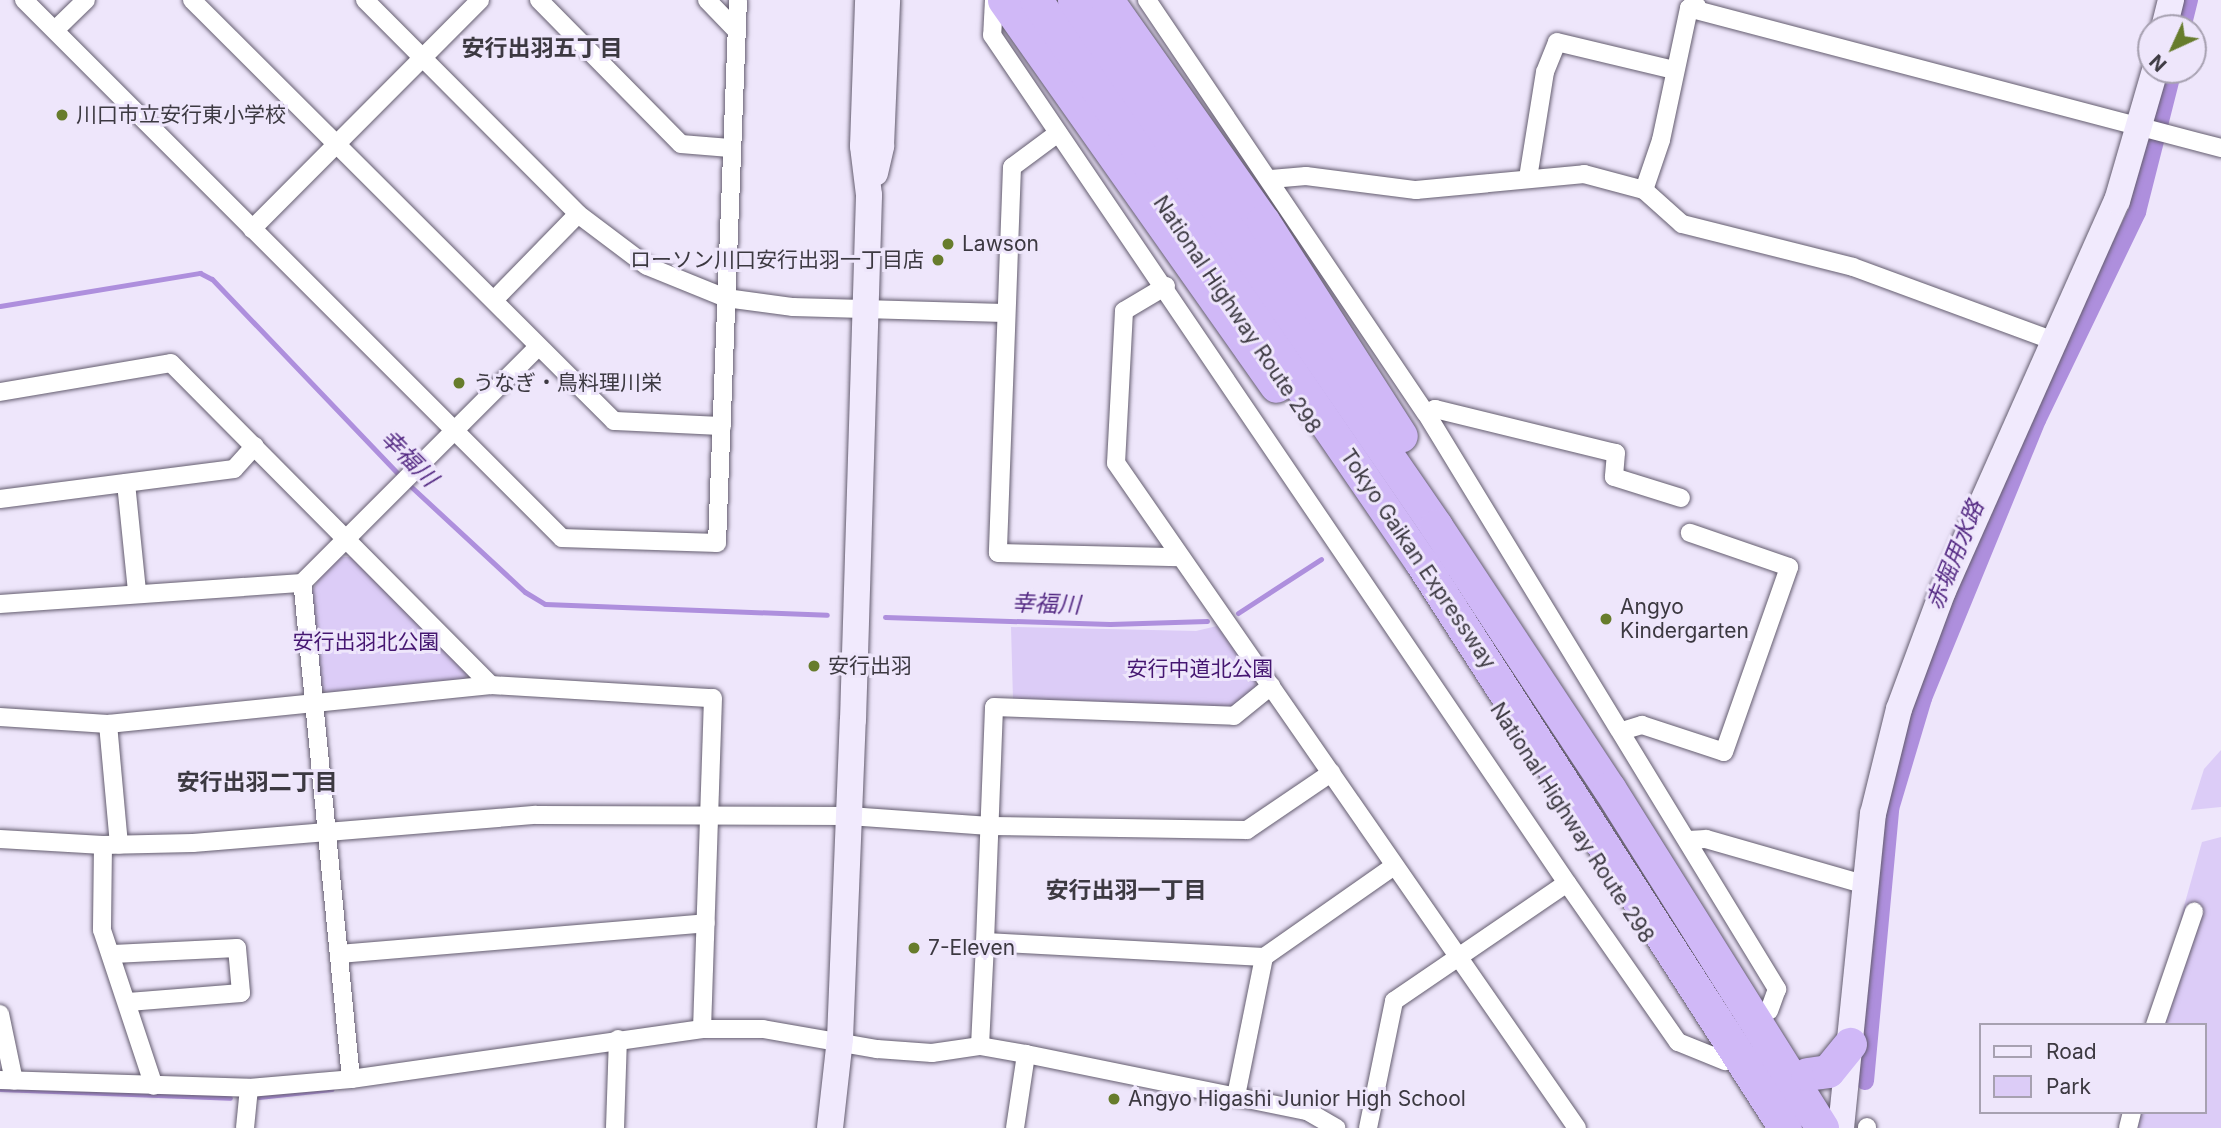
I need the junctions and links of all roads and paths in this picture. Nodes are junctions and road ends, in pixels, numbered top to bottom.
1 (24, 0) edge
2 (86, 0) edge
3 (192, 0) edge
4 (365, 0) edge
5 (480, 0) edge
6 (539, 0) edge
7 (707, 0) edge
8 (737, 0) edge
9 (868, 0) edge
10 (887, 0) edge
11 (994, 0) edge
12 (1004, 0) edge
13 (1019, 0) edge
14 (1037, 0) edge
15 (1074, 0) edge
16 (1093, 0) edge
17 (1107, 0) edge
18 (1147, 0) edge
19 (1697, 5) edge
20 (55, 30) junction
21 (736, 30) junction
22 (423, 59) junction
23 (1674, 70) junction
24 (2152, 84) edge
25 (2142, 126) junction
26 (1058, 133) junction
27 (337, 144) junction
28 (730, 148) junction
29 (2221, 148) edge
30 (1528, 178) junction
31 (1271, 179) junction
32 (1644, 190) junction
33 (869, 195) junction
34 (578, 214) junction
35 (252, 229) junction
36 (1166, 286) junction
37 (726, 298) junction
38 (494, 300) junction
39 (866, 310) junction
40 (1004, 313) junction
41 (2053, 341) junction
42 (538, 347) junction
43 (0, 392) edge
44 (1426, 413) junction
45 (722, 425) junction
46 (455, 430) junction
47 (256, 446) junction
48 (126, 483) junction
49 (1681, 498) dead end
50 (0, 499) edge
51 (1458, 528) junction
52 (1690, 533) dead end
53 (346, 537) junction
54 (1399, 555) junction
55 (1180, 557) junction
56 (302, 583) junction
57 (137, 592) junction
58 (0, 604) edge
59 (491, 685) junction
60 (1271, 687) junction
61 (316, 705) junction
62 (0, 717) edge
63 (108, 724) junction
64 (1622, 731) junction
65 (1331, 773) junction
66 (709, 815) junction
67 (849, 816) junction
68 (990, 826) junction
69 (325, 833) junction
70 (0, 839) edge
71 (1688, 840) junction
72 (111, 845) junction
73 (1394, 866) junction
74 (1567, 883) junction
75 (1866, 885) junction
76 (2194, 912) dead end
77 (706, 923) junction
78 (985, 942) junction
79 (113, 954) junction
80 (340, 954) junction
81 (1460, 956) junction
82 (1264, 957) junction
83 (128, 1002) junction
84 (1769, 1011) junction
85 (0, 1014) edge
86 (2156, 1023) edge
87 (702, 1028) junction
88 (618, 1039) junction
89 (841, 1039) junction
90 (1850, 1044) junction
91 (980, 1046) junction
92 (1027, 1054) junction
93 (1725, 1062) junction
94 (1807, 1074) junction
95 (351, 1079) junction
96 (7, 1081) edge
97 (153, 1086) junction
98 (249, 1088) junction
99 (1236, 1096) junction
100 (245, 1128) edge
101 (615, 1128) edge
102 (830, 1128) edge
103 (1015, 1128) edge
104 (1336, 1128) edge
105 (1368, 1128) edge
106 (1577, 1128) edge
107 (1767, 1128) edge
108 (1785, 1128) edge
109 (1822, 1128) edge
110 (1841, 1128) edge

1 - 20 street
2 - 20 street
3 - 27 street
4 - 22 street
5 - 22 street
6 - 28 street
7 - 21 street
8 - 21 street
9 - 33 street
10 - 33 street
11 - 26 street
12 - 54 highway
13 - 54 highway, National Highway Route 298
14 - 108 highway, Tokyo Gaikan Expressway
15 - 109 highway, Tokyo Gaikan Expressway
16 - 51 highway
17 - 51 highway
18 - 31 street
19 - 23 street
19 - 25 street
20 - 35 street
21 - 28 street
22 - 27 street
22 - 34 street
23 - 30 street
23 - 32 street
24 - 25 street
25 - 29 street
25 - 41 street
26 - 36 street
26 - 40 street
27 - 35 street
27 - 38 street
28 - 37 street
30 - 31 street
30 - 32 street
31 - 44 street
32 - 41 street
33 - 39 street
34 - 37 street
34 - 38 street
35 - 46 street
36 - 55 street
36 - 74 street
37 - 39 street
37 - 45 street
38 - 42 street
39 - 40 street
39 - 67 street
40 - 55 street
41 - 75 street
42 - 45 street
42 - 46 street
43 - 47 street
44 - 49 street
44 - 64 street
45 - 46 street
46 - 53 street
47 - 48 street
47 - 53 street
48 - 50 street
48 - 57 street
51 - 84 highway
52 - 64 street
53 - 56 street
53 - 59 street
54 - 93 highway, National Highway Route 298
55 - 60 street
56 - 57 street
56 - 61 street
57 - 58 street
59 - 61 street
59 - 66 street
60 - 65 street
60 - 68 street
61 - 63 street
61 - 69 street
62 - 63 street
63 - 72 street
64 - 71 street
65 - 68 street
65 - 73 street
66 - 67 street
66 - 69 street
66 - 77 street
67 - 68 street
67 - 89 street
68 - 78 street
69 - 72 street
69 - 80 street
70 - 72 street
71 - 75 street
71 - 84 street
72 - 79 street
73 - 81 street
73 - 82 street
74 - 81 street
74 - 93 street
75 - 90 street
76 - 86 street
77 - 80 street
77 - 87 street
78 - 82 street
78 - 91 street
79 - 83 street
79 - 83 street
80 - 95 street
81 - 105 street
81 - 106 street
82 - 99 street
83 - 97 street
84 - 94 highway
85 - 96 street
87 - 88 street
87 - 89 street
88 - 95 street
88 - 101 street
89 - 91 street
89 - 102 street
90 - 94 highway
90 - 110 street
91 - 92 street
92 - 99 street
92 - 103 street
93 - 107 highway, National Highway Route 298
94 - 110 highway
95 - 98 street
96 - 97 street
97 - 98 street
98 - 100 street
99 - 104 street

